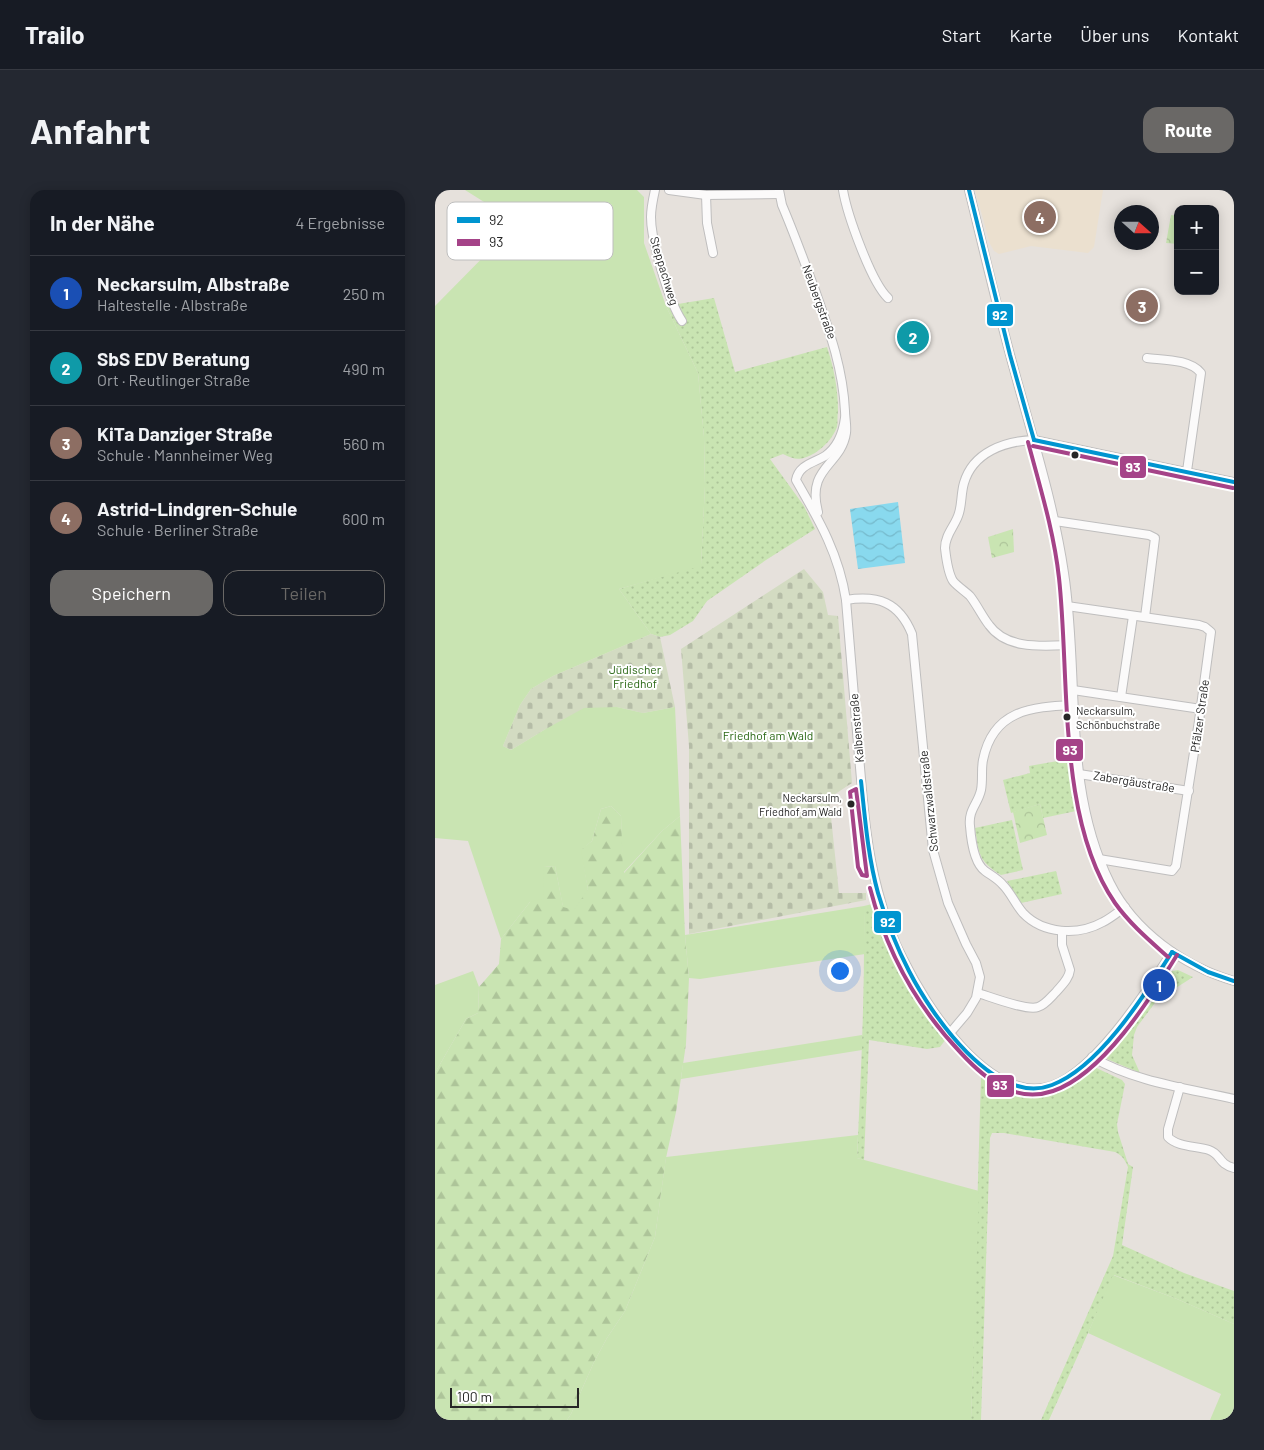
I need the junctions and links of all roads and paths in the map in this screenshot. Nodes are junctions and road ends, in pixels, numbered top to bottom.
1 (655, 190) edge
2 (669, 190) edge
3 (843, 190) edge
4 (969, 190) edge
5 (779, 192) edge
6 (706, 195) junction
7 (713, 253) dead end
8 (888, 298) dead end
9 (682, 321) dead end
10 (1147, 358) dead end
11 (845, 418) junction
12 (1033, 440) junction
13 (1187, 471) junction
14 (796, 480) joint
15 (1234, 482) edge
16 (1055, 521) junction
17 (821, 523) junction
18 (845, 600) junction
19 (1067, 606) junction
20 (1133, 616) junction
21 (1145, 618) junction
22 (1070, 645) junction
23 (1073, 690) junction
24 (1121, 697) junction
25 (1073, 705) junction
26 (1201, 709) junction
27 (1079, 774) junction
28 (1189, 790) junction
29 (1099, 859) junction
30 (1125, 907) junction
31 (1062, 932) junction
32 (1172, 952) junction
33 (1234, 981) edge
34 (978, 993) junction
35 (950, 1033) junction
36 (1092, 1057) junction
37 (1180, 1087) junction
38 (1234, 1099) edge
39 (1234, 1168) edge

1 - 9 street, Steppachweg
2 - 6 street
3 - 8 street
4 - 12 street
5 - 6 street
5 - 11 street, Neubergstraße
6 - 7 street
10 - 13 street
11 - 14 street, Neubergstraße
11 - 17 street, Neubergstraße
12 - 13 street
12 - 16 street
12 - 22 street
13 - 15 street
14 - 17 street, Kalbenstraße
16 - 19 street
16 - 21 street
17 - 18 street, Kalbenstraße
18 - 34 street, Schwarzwaldstraße
18 - 35 street, Kalbenstraße
19 - 20 street, Pfälzer Straße
19 - 22 street
20 - 21 street, Pfälzer Straße
20 - 24 street
21 - 26 street, Pfälzer Straße
22 - 23 street
23 - 24 street
23 - 25 street
24 - 26 street
25 - 27 street
25 - 31 street
26 - 28 street, Pfälzer Straße
27 - 28 street, Zabergäustraße
27 - 29 street
28 - 29 street, Pfälzer Straße
29 - 30 street
30 - 31 street
30 - 32 street
31 - 34 street
32 - 33 street
32 - 36 street, Kalbenstraße
34 - 35 street, Schwarzwaldstraße
35 - 36 street, Kalbenstraße
36 - 37 street
37 - 38 street
37 - 39 street

